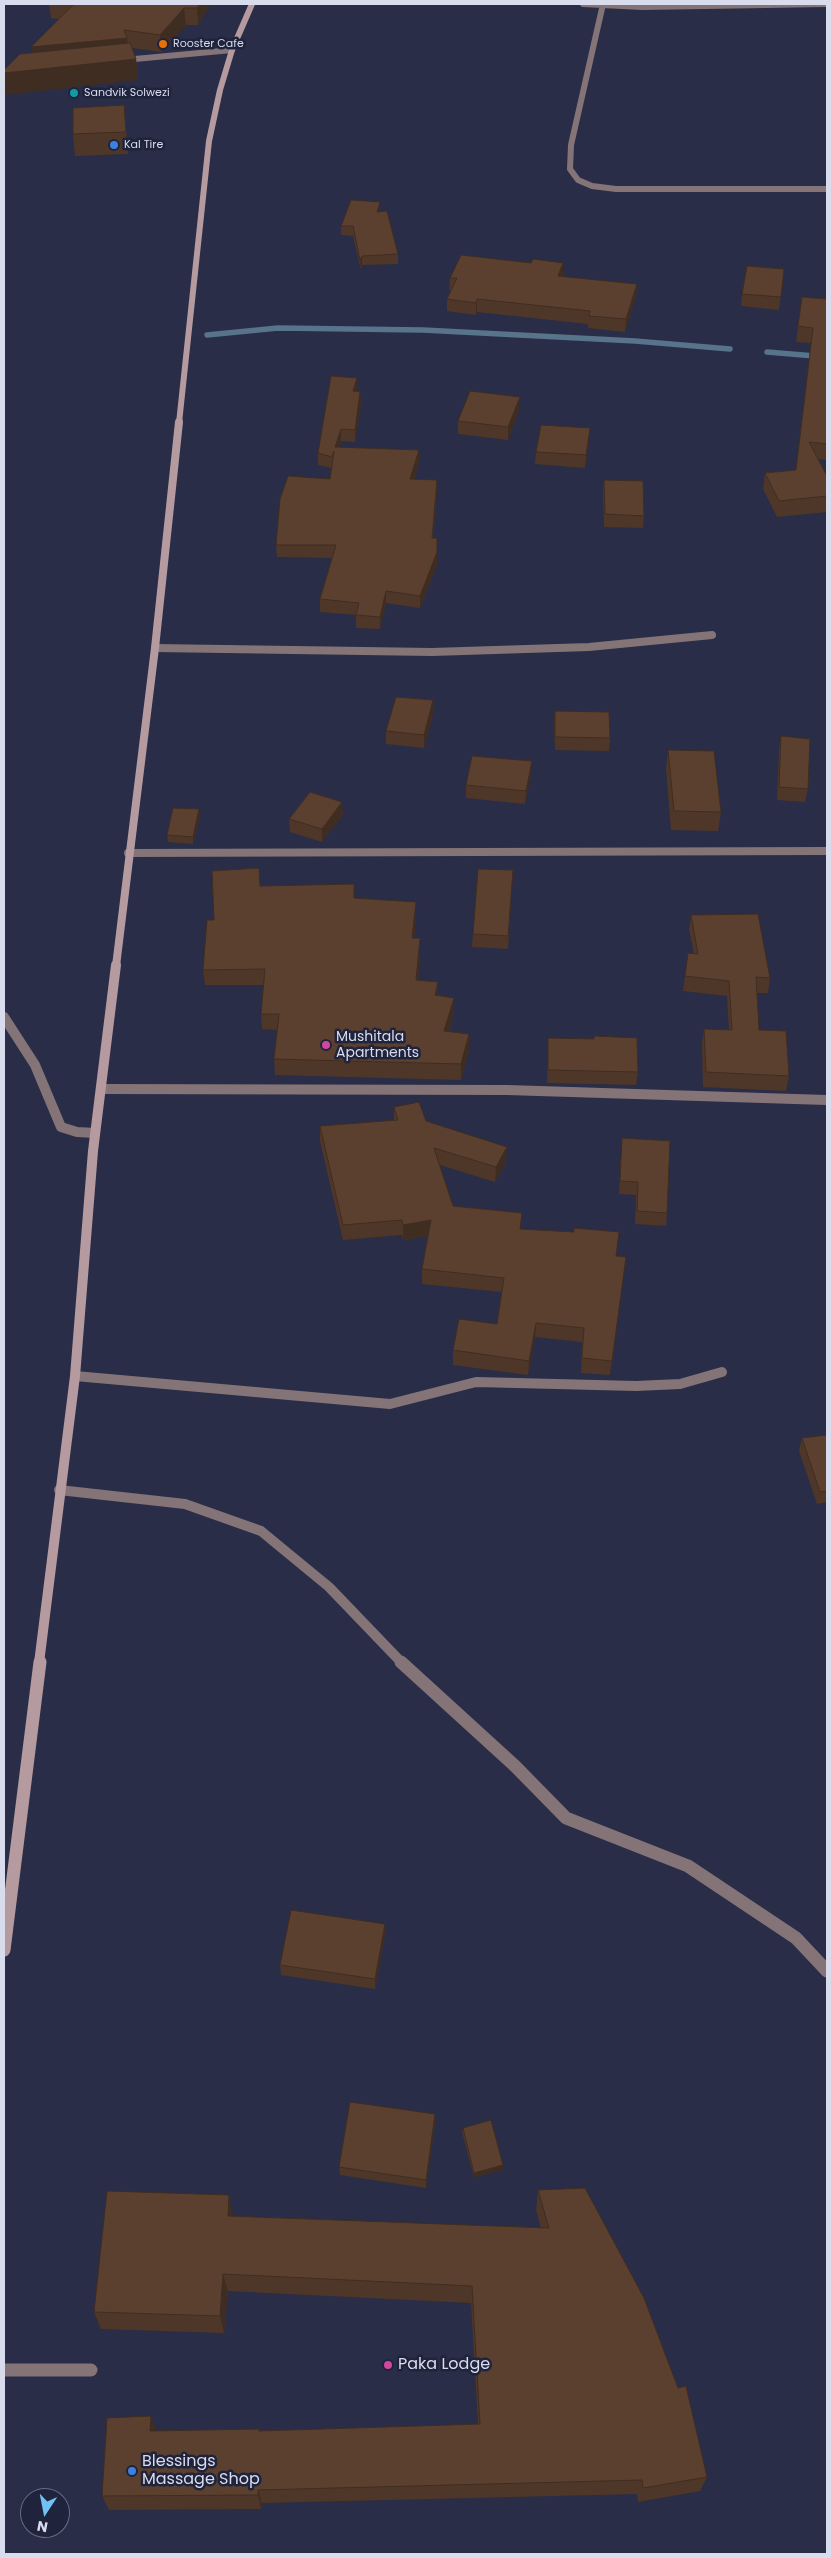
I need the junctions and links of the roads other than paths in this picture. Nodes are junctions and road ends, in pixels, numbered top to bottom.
1 (252, 4) edge
2 (583, 4) edge
3 (602, 4) edge
4 (827, 4) edge
5 (232, 50) junction
6 (119, 60) edge
7 (827, 189) edge
8 (712, 635) dead end
9 (155, 648) junction
10 (827, 851) edge
11 (128, 852) junction
12 (4, 1017) edge
13 (102, 1089) junction
14 (827, 1100) edge
15 (95, 1133) junction
16 (722, 1372) dead end
17 (75, 1376) junction
18 (59, 1490) junction
19 (4, 1950) edge
20 (827, 1971) edge
21 (4, 2370) edge
22 (92, 2370) dead end

1 - 5 main road
2 - 3 street
3 - 4 street
3 - 7 street
5 - 6 street
5 - 9 main road
8 - 9 street
9 - 11 main road
10 - 11 street
11 - 13 main road
12 - 15 street
13 - 14 street
13 - 15 main road
15 - 17 main road
16 - 17 street
17 - 18 main road
18 - 19 main road
18 - 20 street
21 - 22 street

